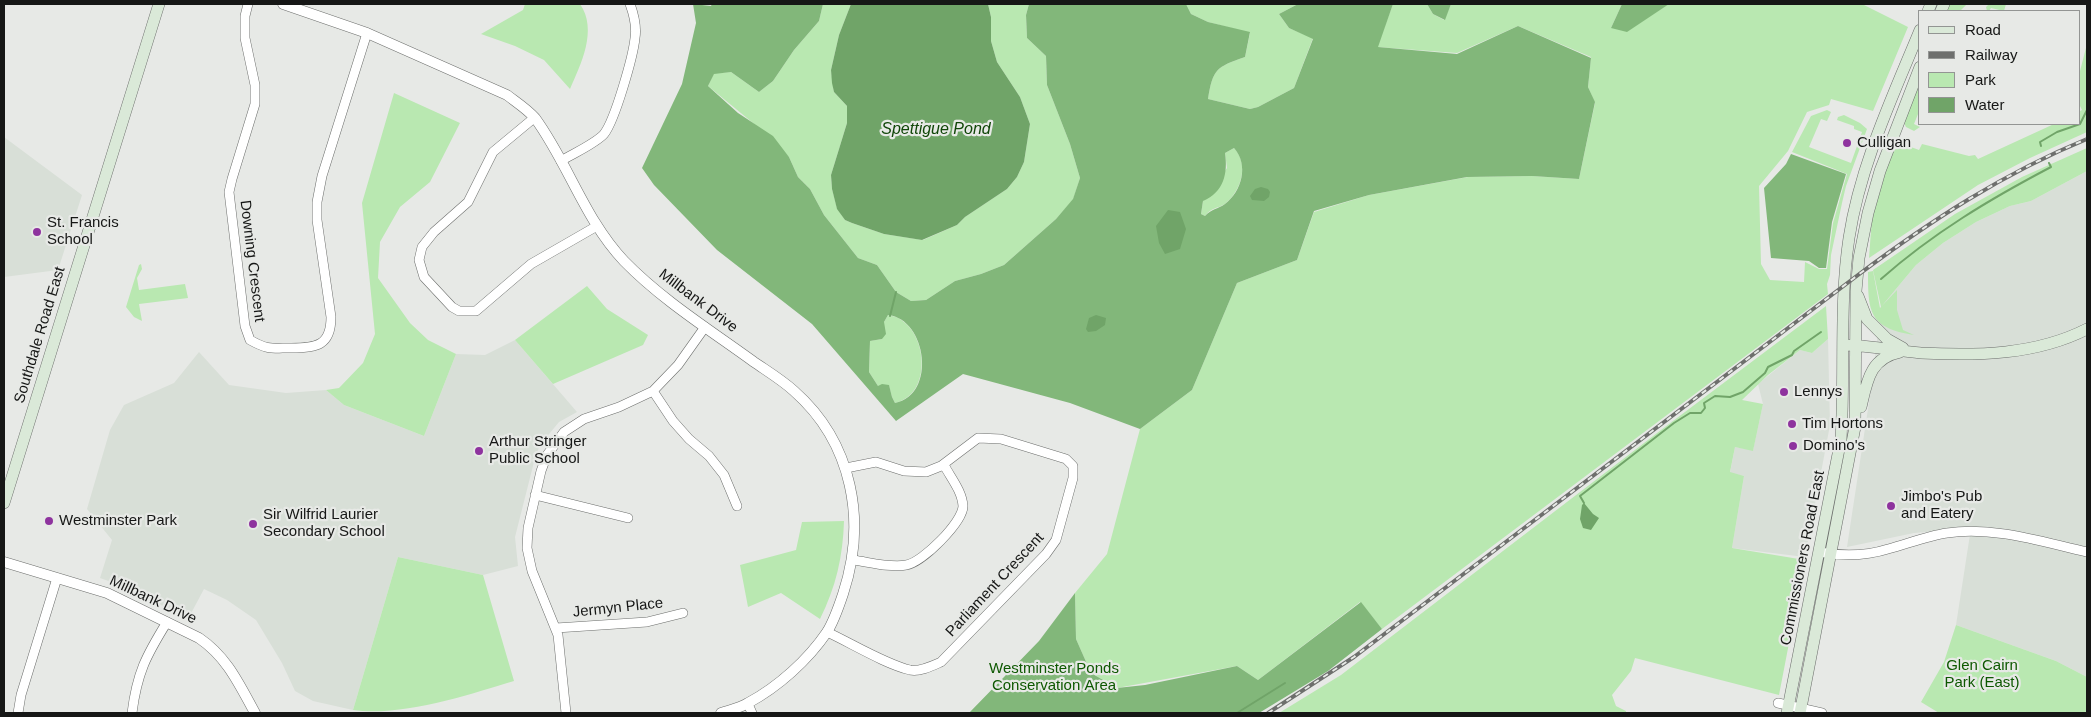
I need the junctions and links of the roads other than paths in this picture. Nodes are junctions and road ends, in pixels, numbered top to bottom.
1 (159, 4) edge
2 (248, 4) edge
3 (288, 4) edge
4 (630, 4) edge
5 (367, 33) junction
6 (1918, 35) edge
7 (1918, 72) edge
8 (534, 118) junction
9 (561, 161) junction
10 (597, 226) junction
11 (1856, 291) junction
12 (706, 327) junction
13 (2087, 329) edge
14 (1850, 345) junction
15 (1907, 350) junction
16 (653, 391) junction
17 (1855, 427) junction
18 (944, 465) junction
19 (846, 468) junction
20 (535, 495) junction
21 (4, 503) edge
22 (737, 506) dead end
23 (628, 518) dead end
24 (1819, 552) junction
25 (2087, 552) edge
26 (1832, 554) junction
27 (852, 560) junction
28 (4, 562) edge
29 (57, 578) junction
30 (683, 613) dead end
31 (167, 622) junction
32 (556, 628) junction
33 (827, 632) junction
34 (1785, 707) edge
35 (750, 708) edge
36 (1801, 711) edge
37 (18, 713) edge
38 (132, 713) edge
39 (255, 713) edge
40 (566, 713) edge
41 (722, 713) edge
42 (1822, 713) edge

1 - 21 main road, Southdale Road East
2 - 5 street, Downing Crescent
3 - 5 street, Millbank Drive
4 - 9 street
5 - 8 street, Millbank Drive
6 - 14 main road, Commissioners Road East
7 - 11 main road, Commissioners Road East
8 - 9 street, Millbank Drive
8 - 10 street
9 - 10 street, Millbank Drive
10 - 12 street, Millbank Drive
11 - 14 main road, Commissioners Road East
11 - 15 main road
12 - 16 street
12 - 19 street, Millbank Drive
13 - 15 main road
14 - 15 main road
14 - 17 main road, Commissioners Road East
14 - 24 main road, Commissioners Road East
15 - 17 main road
16 - 20 street
16 - 22 street
17 - 26 main road, Commissioners Road East
18 - 19 street, Parliament Crescent
18 - 27 street
18 - 33 street, Parliament Crescent
19 - 27 street, Millbank Drive
20 - 23 street
20 - 32 street
24 - 26 street
24 - 34 main road, Commissioners Road East
25 - 26 street
26 - 36 main road, Commissioners Road East
27 - 33 street, Millbank Drive
28 - 29 street, Millbank Drive
29 - 31 street, Millbank Drive
29 - 37 street
30 - 32 street, Jermyn Place
31 - 38 street
31 - 39 street, Millbank Drive
32 - 40 street
33 - 35 street, Millbank Drive
34 - 36 street
35 - 41 street, Millbank Drive
36 - 42 street

